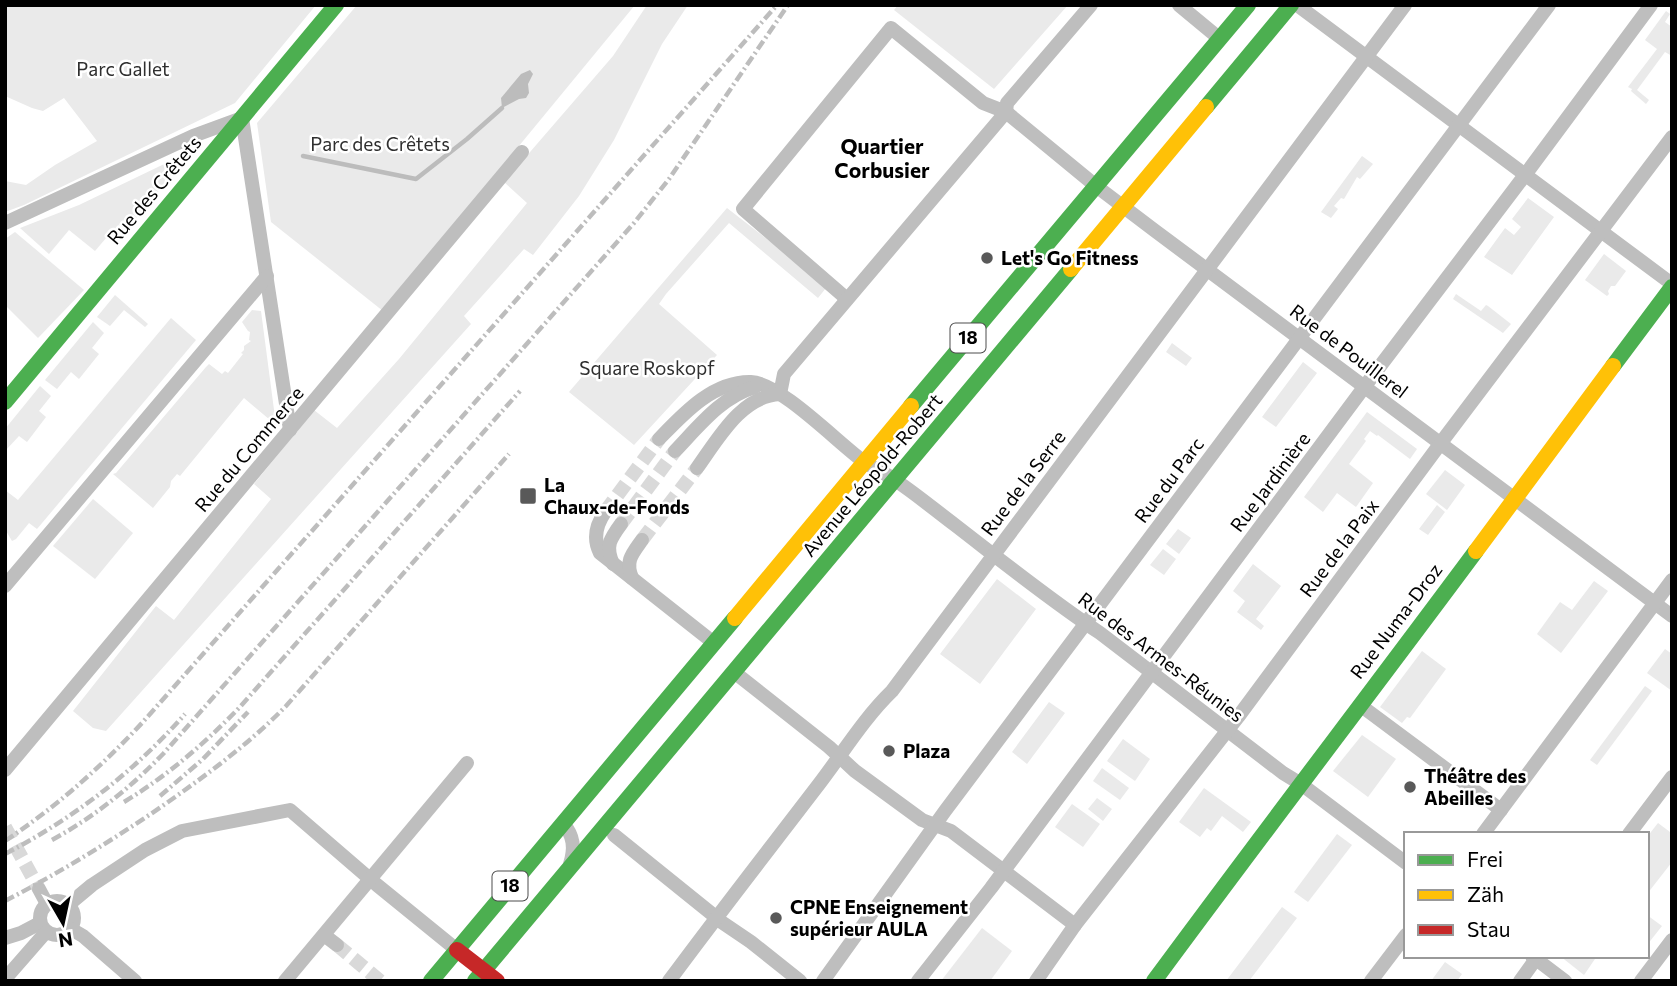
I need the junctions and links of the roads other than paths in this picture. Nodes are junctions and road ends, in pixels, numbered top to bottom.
1 (337, 5) edge
2 (1091, 5) edge
3 (1179, 5) edge
4 (1248, 5) edge
5 (1291, 5) edge
6 (1297, 5) edge
7 (1405, 5) edge
8 (1549, 5) edge
9 (1651, 5) edge
10 (1220, 39) junction
11 (1367, 57) junction
12 (1006, 112) junction
13 (242, 118) junction
14 (1459, 126) junction
15 (1672, 137) edge
16 (522, 152) dead end
17 (1525, 176) junction
18 (1096, 186) junction
19 (1123, 206) junction
20 (5, 223) edge
21 (1601, 231) junction
22 (1207, 269) junction
23 (267, 276) junction
24 (1672, 286) edge
25 (847, 299) junction
26 (1300, 338) junction
27 (1365, 386) junction
28 (780, 394) junction
29 (5, 402) edge
30 (290, 430) junction
31 (659, 439) tunnel mouth
32 (1441, 443) junction
33 (675, 451) tunnel mouth
34 (864, 462) junction
35 (697, 468) tunnel mouth
36 (895, 480) junction
37 (1515, 498) junction
38 (605, 512) tunnel mouth
39 (621, 524) tunnel mouth
40 (642, 540) tunnel mouth
41 (993, 555) junction
42 (613, 564) junction
43 (632, 578) junction
44 (1672, 580) edge
45 (5, 586) edge
46 (1655, 603) junction
47 (1672, 616) edge
48 (1086, 624) junction
49 (714, 643) junction
50 (734, 672) junction
51 (1151, 673) junction
52 (1360, 705) junction
53 (1227, 730) junction
54 (840, 757) junction
55 (467, 762) dead end
56 (5, 770) edge
57 (1672, 777) edge
58 (1301, 784) junction
59 (1501, 810) junction
60 (564, 823) junction
61 (936, 825) junction
62 (1484, 832) edge
63 (1631, 832) edge
64 (614, 835) dead end
65 (1404, 861) edge
66 (569, 869) junction
67 (1003, 871) junction
68 (370, 879) junction
69 (39, 889) tunnel mouth
70 (47, 905) junction
71 (68, 905) junction
72 (1075, 925) junction
73 (43, 927) junction
74 (71, 929) junction
75 (324, 935) junction
76 (5, 938) edge
77 (1404, 938) edge
78 (1672, 940) edge
79 (337, 945) tunnel mouth
80 (457, 950) junction
81 (1534, 958) edge
82 (1536, 958) edge
83 (479, 975) edge
84 (5, 979) edge
85 (135, 981) edge
86 (285, 981) edge
87 (432, 981) edge
88 (497, 981) edge
89 (669, 981) edge
90 (800, 981) edge
91 (823, 981) edge
92 (918, 981) edge
93 (1036, 981) edge
94 (1154, 981) edge
95 (1371, 981) edge
96 (1520, 981) edge
97 (1565, 981) edge
98 (1641, 981) edge

1 - 13 main road, Rue des Crêtets
2 - 12 street
3 - 10 street
4 - 10 main road, Avenue Léopold-Robert / 18
5 - 19 main road, Avenue Léopold-Robert / 18
6 - 11 street
7 - 11 street, Rue de la Serre
8 - 14 street, Rue du Parc
9 - 17 street, Rue Jardinière
10 - 18 main road, Avenue Léopold-Robert / 18
11 - 14 street
11 - 22 street, Rue de la Serre
12 - 18 street, Rue de Pouillerel
12 - 25 street
12 - 25 street, Rue de Pouillerel
13 - 20 street
13 - 23 street
13 - 29 main road, Rue des Crêtets
14 - 17 street
14 - 26 street, Rue du Parc
15 - 21 street, Rue de la Paix
16 - 30 street, Rue du Commerce
17 - 21 street
17 - 27 street, Rue Jardinière
18 - 19 street, Rue de Pouillerel
18 - 34 main road, Avenue Léopold-Robert / 18
19 - 22 street, Rue de Pouillerel
19 - 36 main road, Avenue Léopold-Robert / 18
21 - 24 street
21 - 32 street, Rue de la Paix
22 - 26 street, Rue de Pouillerel
22 - 41 street, Rue de la Serre
23 - 30 street
23 - 45 street
24 - 37 main road, Rue Numa-Droz
25 - 28 street
26 - 27 street, Rue de Pouillerel
26 - 48 street, Rue du Parc
27 - 32 street, Rue de Pouillerel
27 - 51 street, Rue Jardinière
28 - 31 street
28 - 33 street
28 - 34 street, Rue des Armes-Réunies
28 - 35 street
30 - 56 street, Rue du Commerce
32 - 37 street, Rue de Pouillerel
32 - 53 street, Rue de la Paix
34 - 36 street, Rue des Armes-Réunies
34 - 49 main road, Avenue Léopold-Robert / 18
36 - 41 street, Rue des Armes-Réunies
36 - 50 main road, Avenue Léopold-Robert / 18
37 - 46 street, Rue de Pouillerel
37 - 52 main road, Rue Numa-Droz
38 - 42 street
39 - 42 street
40 - 43 street
41 - 48 street, Rue des Armes-Réunies
41 - 54 street, Rue de la Serre
42 - 43 street
43 - 49 street
44 - 46 street
46 - 47 street, Rue de Pouillerel
46 - 59 street
48 - 51 street, Rue des Armes-Réunies
48 - 61 street, Rue du Parc
49 - 60 main road, Avenue Léopold-Robert / 18
50 - 54 street
50 - 66 main road, Avenue Léopold-Robert / 18
51 - 53 street, Rue des Armes-Réunies
51 - 67 street, Rue Jardinière
52 - 58 main road, Rue Numa-Droz
52 - 59 street
53 - 58 street, Rue des Armes-Réunies
53 - 72 street, Rue de la Paix
54 - 61 street
54 - 89 street, Rue de la Serre
55 - 68 street
57 - 63 street
58 - 65 street, Rue des Armes-Réunies
58 - 94 main road, Rue Numa-Droz
59 - 62 street
60 - 66 street
60 - 80 main road, Avenue Léopold-Robert / 18
61 - 67 street
61 - 91 street, Rue du Parc
64 - 90 street
66 - 83 main road, Avenue Léopold-Robert / 18
67 - 72 street
67 - 92 street, Rue Jardinière
68 - 71 street
68 - 75 street
68 - 80 street
69 - 70 street
70 - 71 street
70 - 73 street
71 - 74 street
72 - 93 street, Rue de la Paix
73 - 74 street
73 - 76 street
73 - 84 street
74 - 85 street
75 - 79 street
75 - 86 street
77 - 95 street
78 - 98 street
80 - 83 main road
80 - 87 main road, Avenue Léopold-Robert / 18
81 - 96 street
82 - 97 street
83 - 88 main road

